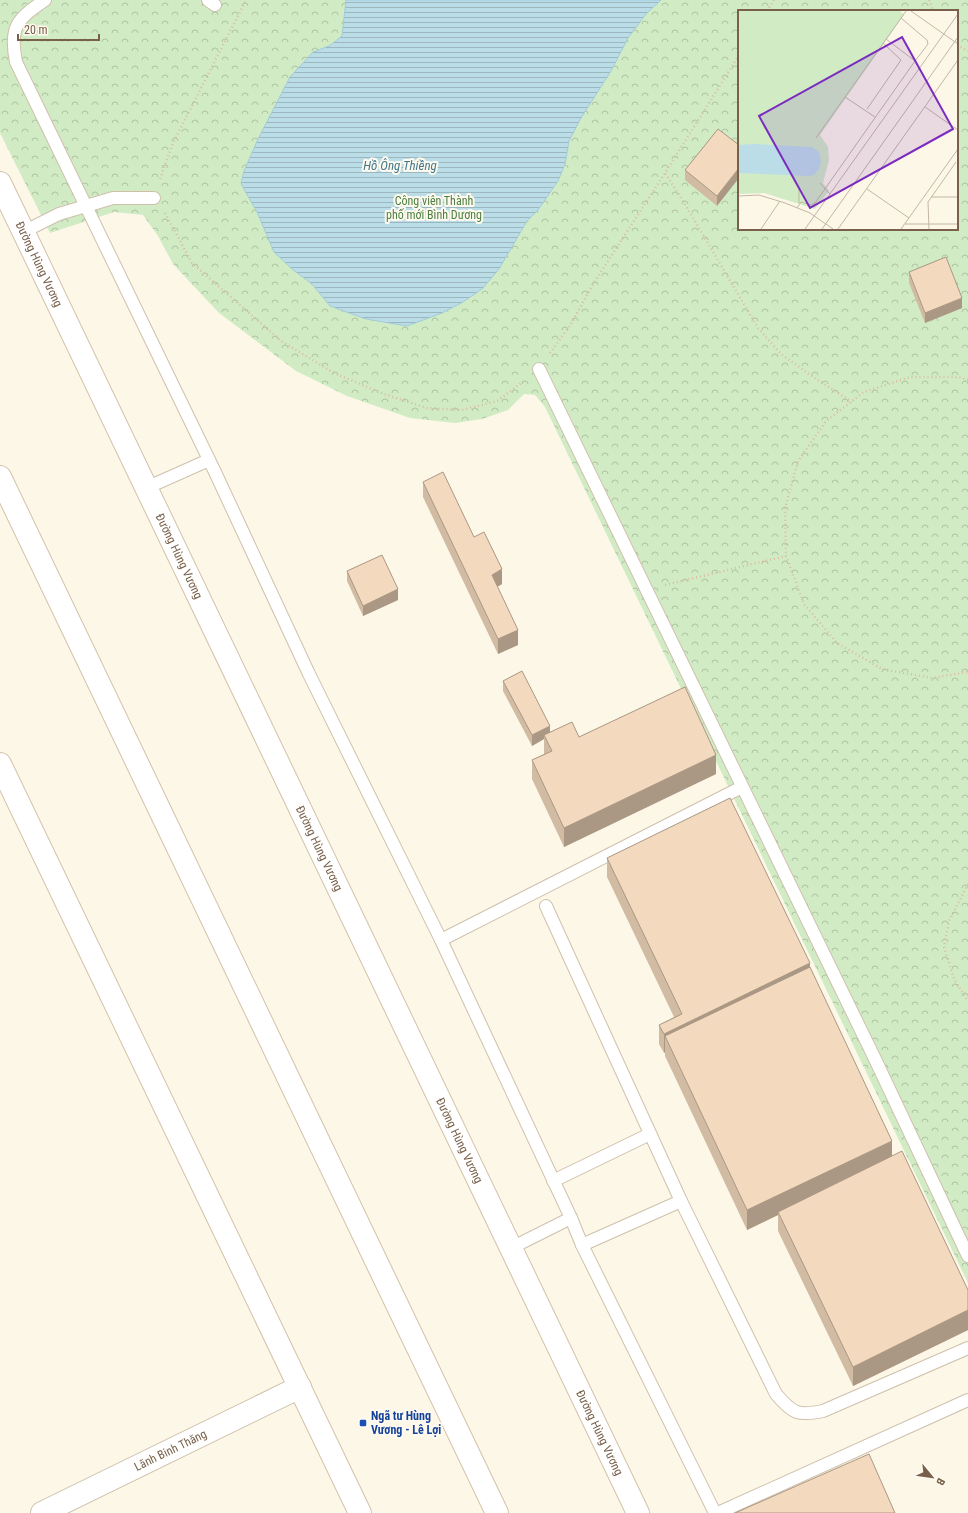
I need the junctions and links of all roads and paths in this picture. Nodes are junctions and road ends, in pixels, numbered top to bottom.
1 (45, 0) edge
2 (246, 0) edge
3 (774, 0) edge
4 (929, 0) edge
5 (768, 10) edge
6 (933, 10) edge
7 (958, 46) edge
8 (968, 51) edge
9 (738, 57) edge
10 (665, 173) junction
11 (0, 183) edge
12 (154, 198) junction
13 (86, 206) junction
14 (23, 232) junction
15 (539, 369) junction
16 (968, 380) edge
17 (852, 402) junction
18 (209, 460) junction
19 (0, 477) edge
20 (146, 488) junction
21 (786, 556) junction
22 (646, 589) junction
23 (968, 672) edge
24 (0, 764) edge
25 (742, 787) junction
26 (968, 884) edge
27 (546, 906) dead end
28 (441, 940) junction
29 (968, 1001) edge
30 (650, 1134) junction
31 (553, 1181) junction
32 (681, 1201) junction
33 (571, 1218) junction
34 (582, 1246) junction
35 (511, 1248) junction
36 (968, 1256) edge
37 (968, 1348) edge
38 (300, 1387) junction
39 (968, 1400) edge
40 (42, 1513) edge
41 (360, 1513) edge
42 (497, 1513) edge
43 (638, 1513) edge
44 (717, 1513) edge

1 - 13 lane
2 - 12 path
3 - 5 path
4 - 6 path
7 - 8 path
9 - 10 path
10 - 15 path
10 - 17 path
11 - 14 main road, Đường Hùng Vương
12 - 13 lane
12 - 15 path
13 - 14 lane
13 - 18 lane
14 - 20 main road, Đường Hùng Vương
15 - 22 lane
16 - 17 path
17 - 21 path
18 - 20 lane
18 - 28 lane
19 - 42 main road
20 - 35 main road, Đường Hùng Vương
21 - 22 path
21 - 23 path
22 - 25 lane
24 - 38 main road
25 - 28 lane
25 - 36 lane
26 - 29 path
27 - 30 lane
28 - 31 lane
30 - 31 lane
30 - 32 lane
31 - 33 lane
32 - 34 lane
32 - 37 lane
33 - 34 lane
33 - 35 lane
34 - 44 lane
35 - 43 main road, Đường Hùng Vương
38 - 40 main road, Lãnh Binh Thăng
38 - 41 main road
39 - 44 lane

